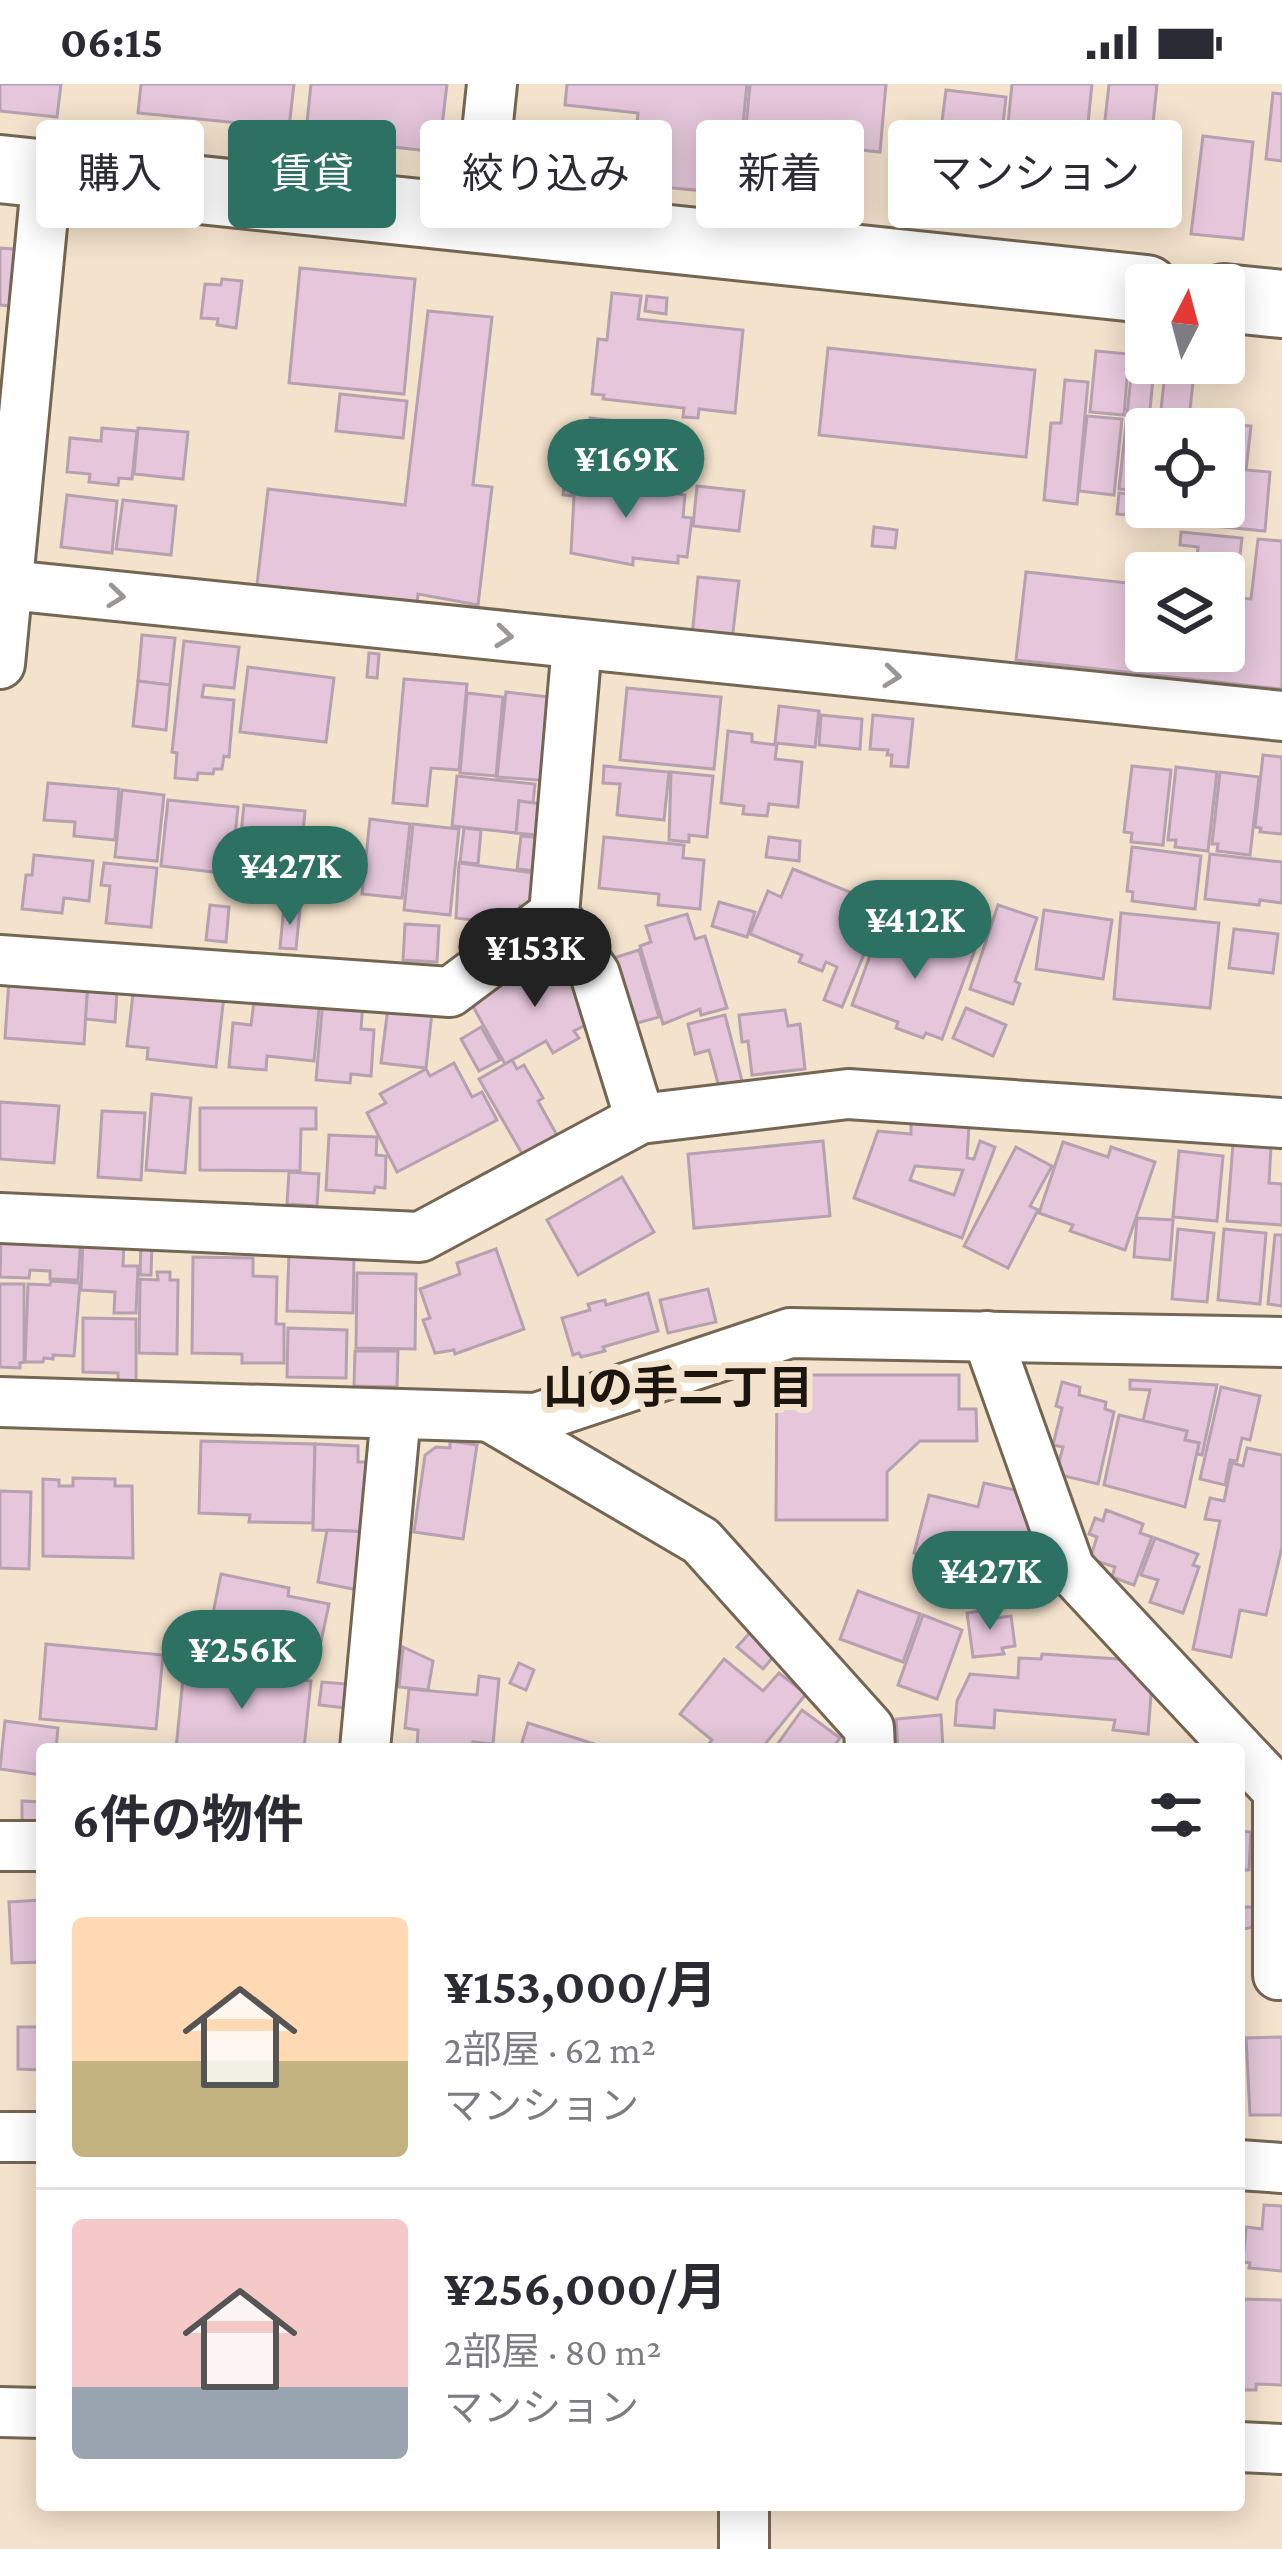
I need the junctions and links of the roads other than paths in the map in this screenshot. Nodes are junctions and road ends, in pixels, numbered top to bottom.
1 (492, 84) edge
2 (488, 120) edge
3 (24, 172) edge
4 (420, 213) edge
5 (563, 228) edge
6 (1125, 288) edge
7 (1245, 300) edge
8 (1282, 304) edge
9 (4, 585) edge
10 (577, 644) junction
11 (0, 664) edge
12 (1282, 716) edge
13 (554, 914) junction
14 (0, 960) edge
15 (640, 1119) junction
16 (1282, 1123) edge
17 (0, 1218) edge
18 (986, 1336) junction
19 (1282, 1342) edge
20 (0, 1402) edge
21 (396, 1414) junction
22 (490, 1417) junction
23 (366, 1743) edge
24 (870, 1743) edge
25 (1233, 1743) edge
26 (1245, 1755) edge
27 (0, 1846) edge
28 (36, 1846) edge
29 (1266, 1972) edge
30 (0, 2137) edge
31 (36, 2137) edge
32 (1245, 2165) edge
33 (1282, 2168) edge
34 (0, 2412) edge
35 (36, 2413) edge
36 (1245, 2447) edge
37 (1282, 2449) edge
38 (744, 2511) edge
39 (744, 2549) edge

1 - 2 street
3 - 4 street
3 - 9 street
5 - 6 street
7 - 8 street
9 -> 10 street
9 - 11 street
10 -> 12 street
10 - 13 street
13 - 14 street
13 - 15 street
15 - 16 street
15 - 17 street
18 - 19 street
18 - 22 street
18 - 25 street
20 - 21 street
21 - 22 street
21 - 23 street
22 - 24 street
26 - 29 street
27 - 28 street
30 - 31 street
32 - 33 street
34 - 35 street
36 - 37 street
38 - 39 street

